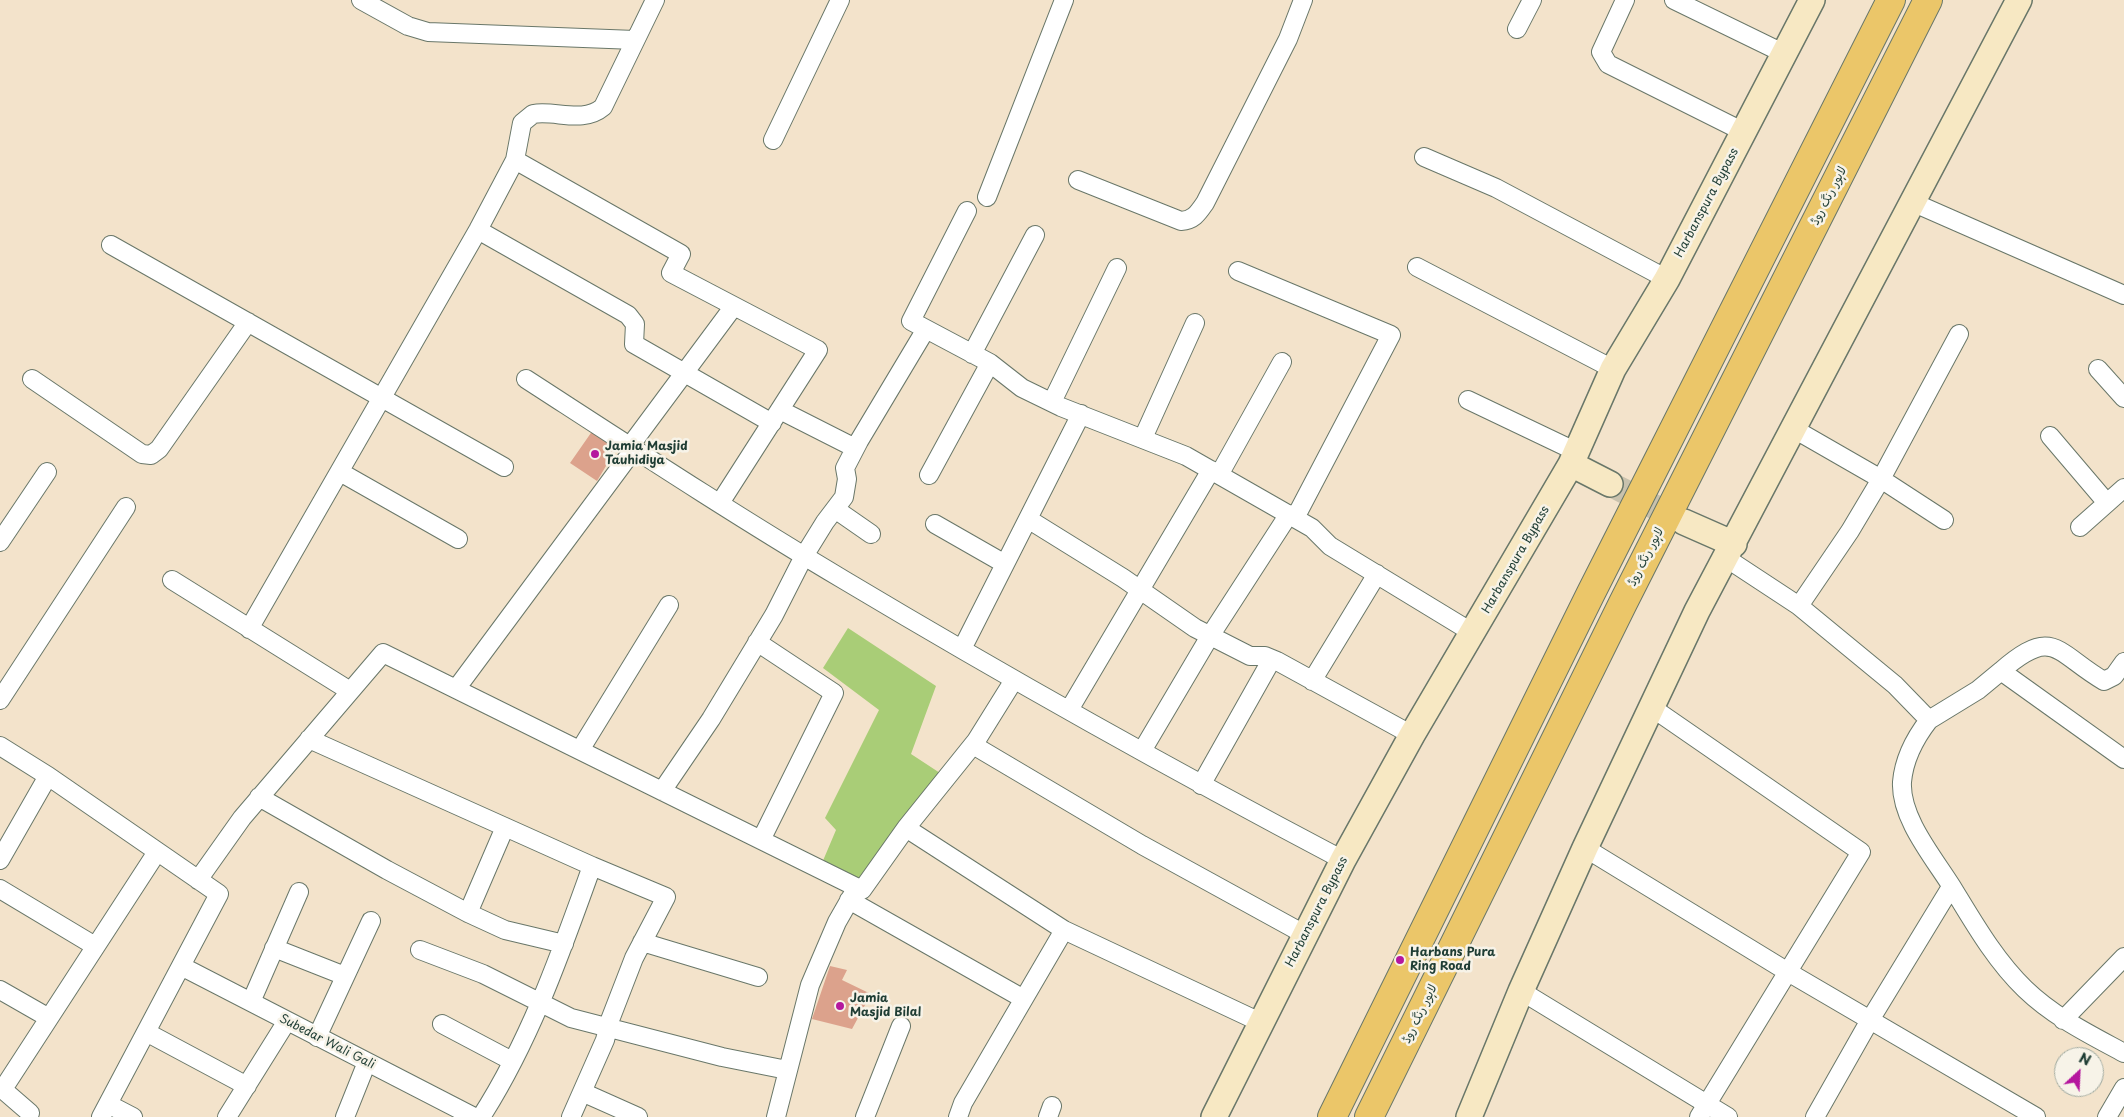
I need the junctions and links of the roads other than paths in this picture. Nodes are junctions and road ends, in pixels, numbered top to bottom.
1 (361, 0) edge
2 (655, 0) edge
3 (840, 0) edge
4 (1064, 0) edge
5 (1303, 0) edge
6 (1532, 0) edge
7 (1625, 0) edge
8 (1674, 0) edge
9 (1812, 0) edge
10 (1891, 0) edge
11 (1928, 0) edge
12 (2019, 0) edge
13 (1517, 29) dead end
14 (635, 40) junction
15 (1785, 54) junction
16 (1744, 132) junction
17 (774, 140) dead end
18 (1424, 157) dead end
19 (515, 160) junction
20 (1078, 180) dead end
21 (987, 197) dead end
22 (1912, 202) junction
23 (967, 211) dead end
24 (478, 230) junction
25 (1035, 235) dead end
26 (111, 245) dead end
27 (1417, 267) dead end
28 (1117, 268) dead end
29 (1238, 272) dead end
30 (1667, 279) junction
31 (2124, 295) edge
32 (734, 306) junction
33 (248, 322) junction
34 (1195, 323) dead end
35 (926, 329) junction
36 (1959, 334) dead end
37 (972, 354) junction
38 (1282, 362) dead end
39 (990, 363) junction
40 (1613, 369) junction
41 (2098, 369) dead end
42 (684, 373) junction
43 (32, 379) dead end
44 (526, 379) dead end
45 (382, 398) junction
46 (2124, 398) edge
47 (1468, 400) dead end
48 (1052, 402) junction
49 (1081, 414) junction
50 (776, 417) junction
51 (1794, 429) junction
52 (2050, 436) dead end
53 (1143, 438) junction
54 (632, 447) junction
55 (856, 448) junction
56 (1574, 458) junction
57 (504, 467) dead end
58 (47, 472) dead end
59 (340, 472) junction
60 (1215, 473) junction
61 (929, 475) dead end
62 (1881, 479) junction
63 (1610, 484) tunnel mouth
64 (2124, 488) edge
65 (720, 503) junction
66 (2107, 503) junction
67 (126, 506) dead end
68 (835, 508) junction
69 (1292, 516) junction
70 (1028, 519) junction
71 (1944, 520) dead end
72 (1684, 522) tunnel mouth
73 (935, 524) dead end
74 (2080, 527) dead end
75 (871, 534) dead end
76 (458, 539) dead end
77 (0, 542) edge
78 (1730, 551) junction
79 (804, 556) junction
80 (1005, 564) junction
81 (1377, 574) junction
82 (172, 580) dead end
83 (1140, 590) junction
84 (669, 606) dead end
85 (1799, 606) junction
86 (249, 629) junction
87 (1473, 633) junction
88 (1210, 636) junction
89 (758, 642) junction
90 (962, 649) junction
91 (1272, 659) junction
92 (2001, 671) junction
93 (2121, 674) edge
94 (1014, 680) junction
95 (1312, 681) junction
96 (456, 689) junction
97 (350, 691) junction
98 (0, 700) edge
99 (1651, 707) junction
100 (1068, 710) junction
101 (1929, 720) junction
102 (1412, 735) junction
103 (309, 740) junction
104 (973, 745) junction
105 (0, 746) edge
106 (580, 750) junction
107 (1142, 751) junction
108 (2124, 759) edge
109 (48, 776) junction
110 (1201, 785) junction
111 (662, 791) junction
112 (260, 797) junction
113 (505, 827) junction
114 (906, 828) junction
115 (761, 840) junction
116 (1585, 848) junction
117 (157, 852) junction
118 (0, 860) edge
119 (1343, 860) junction
120 (592, 866) junction
121 (198, 880) junction
122 (1951, 887) junction
123 (0, 889) edge
124 (299, 892) dead end
125 (853, 894) junction
126 (468, 913) junction
127 (371, 921) dead end
128 (1064, 930) junction
129 (1304, 934) junction
130 (642, 942) junction
131 (564, 944) junction
132 (95, 946) junction
133 (274, 948) junction
134 (420, 950) dead end
135 (2124, 957) edge
136 (1409, 963) junction
137 (181, 966) junction
138 (1788, 972) junction
139 (345, 976) junction
140 (758, 977) dead end
141 (1438, 979) junction
142 (0, 990) edge
143 (1521, 991) junction
144 (1022, 998) junction
145 (251, 1002) junction
146 (541, 1003) junction
147 (49, 1018) junction
148 (1870, 1020) junction
149 (2063, 1020) junction
150 (287, 1021) junction
151 (1262, 1023) junction
152 (442, 1024) dead end
153 (901, 1026) dead end
154 (608, 1027) junction
155 (146, 1032) junction
156 (317, 1037) junction
157 (2124, 1053) edge
158 (512, 1061) junction
159 (367, 1062) junction
160 (787, 1070) junction
161 (247, 1086) junction
162 (1, 1088) edge
163 (2124, 1088) edge
164 (582, 1092) junction
165 (105, 1110) edge
166 (1703, 1111) edge
167 (32, 1116) edge
168 (133, 1117) edge
169 (227, 1117) edge
170 (345, 1117) edge
171 (474, 1117) edge
172 (481, 1117) edge
173 (571, 1117) edge
174 (638, 1117) edge
175 (776, 1117) edge
176 (865, 1117) edge
177 (958, 1117) edge
178 (1214, 1117) edge
179 (1317, 1117) edge
180 (1332, 1117) edge
181 (1369, 1117) edge
182 (1384, 1117) edge
183 (1469, 1117) edge
184 (1728, 1117) edge
185 (1815, 1117) edge
186 (2036, 1117) edge
187 (2107, 1117) edge

1 - 14 street
2 - 14 street
3 - 17 street
4 - 21 street
5 - 20 street
6 - 13 street
7 - 16 street
8 - 15 street
9 - 15 street, Harbanspura Bypass
10 - 136 highway
11 - 141 highway, لاہور رنگ روڈ
12 - 22 street
14 - 19 street
15 - 16 street, Harbanspura Bypass
16 - 30 street, Harbanspura Bypass
18 - 30 street
19 - 24 street
19 - 32 street
22 - 31 street
22 - 51 street
23 - 35 street
24 - 42 street
24 - 45 street
25 - 37 street
26 - 33 street
27 - 40 street
28 - 48 street
29 - 69 street
30 - 40 street, Harbanspura Bypass
32 - 42 street
32 - 50 street
33 - 43 street
33 - 45 street
34 - 53 street
35 - 37 street
35 - 55 street
36 - 62 street
37 - 39 street
38 - 60 street
39 - 48 street
39 - 61 street
40 - 56 street, Harbanspura Bypass
41 - 46 street
42 - 50 street
42 - 54 street
44 - 54 street
45 - 57 street
45 - 59 street
47 - 56 street
48 - 49 street
49 - 53 street
49 - 70 street
50 - 55 street
50 - 65 street
51 - 62 street
51 - 78 street
52 - 66 street
53 - 60 street
54 - 65 street
54 - 96 street
55 - 68 street
56 - 63 street
56 - 87 street, Harbanspura Bypass
58 - 77 street
59 - 76 street
59 - 86 street
60 - 69 street
60 - 83 street
62 - 71 street
62 - 85 street
64 - 66 street
65 - 79 street
66 - 74 street
67 - 98 street
68 - 75 street
68 - 79 street
69 - 81 street
69 - 88 street
70 - 80 street
70 - 83 street
72 - 78 street
73 - 80 street
78 - 85 street
78 - 99 street
79 - 89 street
79 - 90 street
80 - 90 street
81 - 87 street
81 - 95 street
82 - 86 street
83 - 88 street
83 - 100 street
84 - 106 street
85 - 101 street
86 - 97 street
87 - 102 street, Harbanspura Bypass
88 - 91 street
88 - 107 street
89 - 111 street
89 - 115 street
90 - 94 street
91 - 95 street
91 - 110 street
92 - 93 street
92 - 101 street
92 - 108 street
94 - 100 street
94 - 104 street
95 - 102 street
96 - 97 street
96 - 106 street
97 - 103 street
99 - 116 street
99 - 138 street
100 - 107 street
101 - 122 street
102 - 119 street, Harbanspura Bypass
103 - 112 street
103 - 113 street
104 - 114 street
104 - 129 street
105 - 109 street
106 - 111 street
107 - 110 street
109 - 117 street
109 - 118 street
110 - 119 street
111 - 115 street
112 - 121 street
112 - 126 street
113 - 120 street
113 - 126 street
114 - 125 street
114 - 128 street
115 - 125 street
116 - 138 street
116 - 143 street
117 - 121 street
117 - 132 street
119 - 129 street, Harbanspura Bypass
120 - 130 street
120 - 131 street
121 - 137 street
122 - 148 street
122 - 149 street
123 - 132 street
124 - 133 street
125 - 144 street
125 - 160 street
126 - 131 street
127 - 139 street
128 - 144 street
128 - 151 street
129 - 151 street, Harbanspura Bypass
130 - 140 street
130 - 154 street
131 - 146 street
132 - 147 street
133 - 139 street
133 - 145 street
134 - 146 street
135 - 149 street
136 - 179 highway
136 - 180 highway
137 - 145 street, Subedar Wali Gali
137 - 155 street
138 - 148 street
138 - 166 street
139 - 156 street
141 - 181 highway, لاہور رنگ روڈ
141 - 182 highway
142 - 147 street
143 - 166 street
143 - 183 street
144 - 177 street
145 - 150 street, Subedar Wali Gali
146 - 154 street
146 - 158 street
147 - 162 street
148 - 185 street
148 - 186 street
149 - 157 street
150 - 156 street, Subedar Wali Gali
150 - 161 street
151 - 178 street, Harbanspura Bypass
152 - 158 street
153 - 176 street
154 - 160 street
154 - 164 street
155 - 161 street
155 - 165 street
156 - 159 street, Subedar Wali Gali
158 - 172 street
159 - 170 street
159 - 171 street, Subedar Wali Gali
160 - 175 street
161 - 169 street
162 - 167 street
163 - 187 street
164 - 173 street
164 - 174 street
165 - 168 street
166 - 184 street

